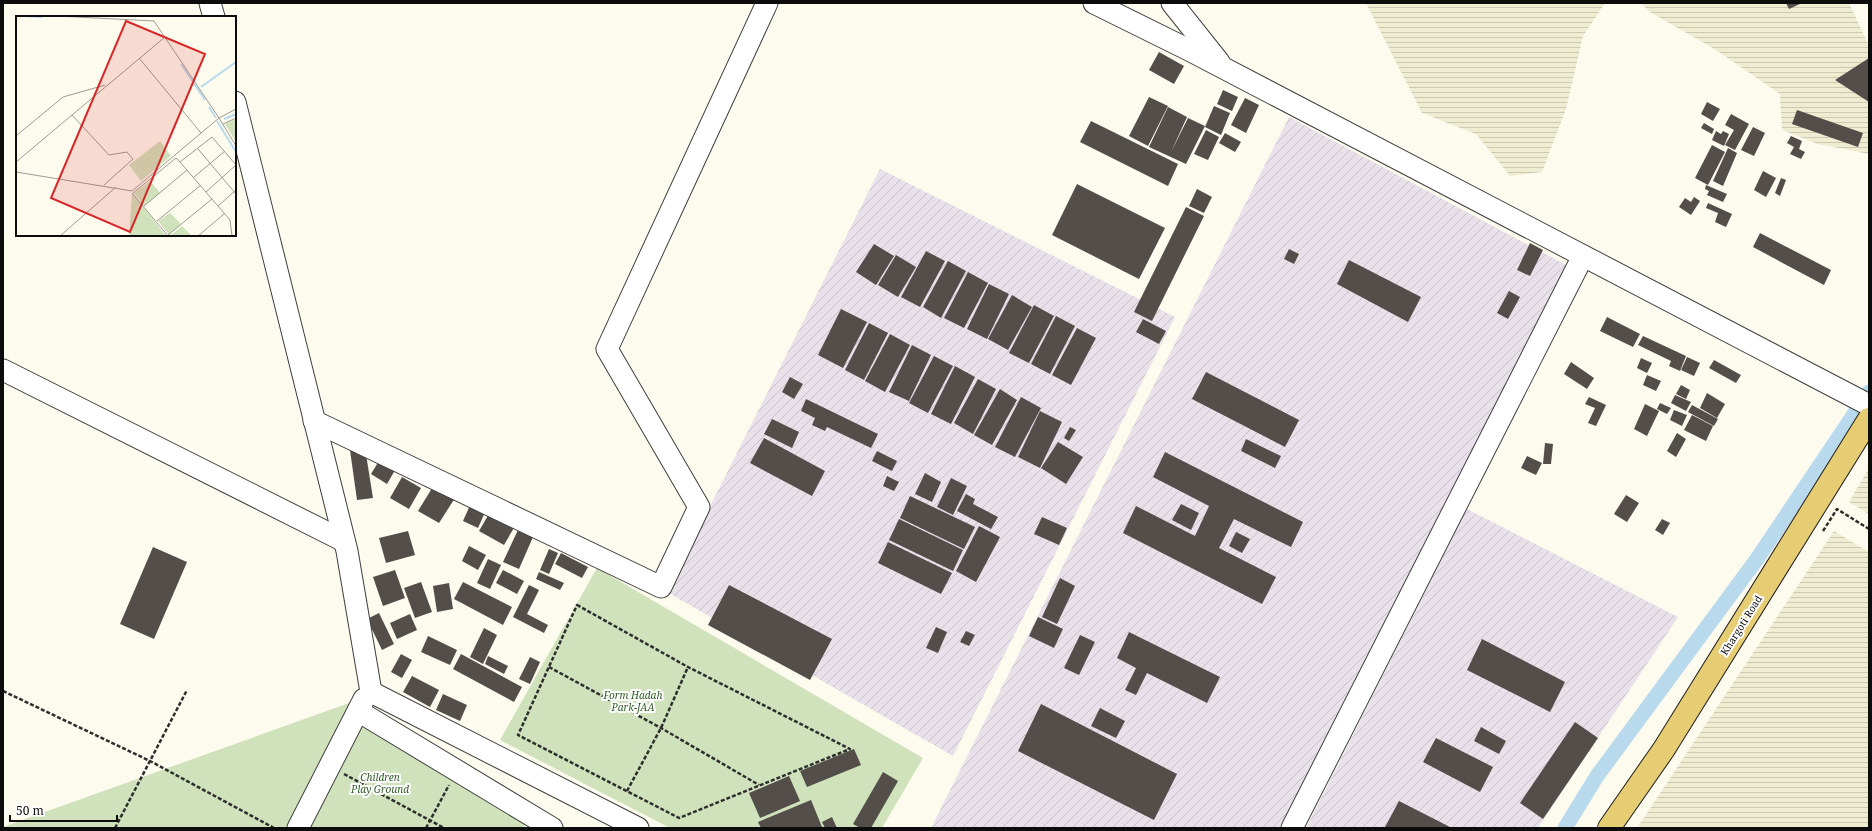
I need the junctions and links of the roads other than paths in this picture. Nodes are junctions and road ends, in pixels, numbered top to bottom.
1 (210, 3) edge
2 (767, 3) edge
3 (1094, 3) edge
4 (1172, 3) edge
5 (214, 16) edge
6 (1226, 70) junction
7 (236, 106) edge
8 (1583, 256) junction
9 (3, 370) edge
10 (1869, 405) edge
11 (1869, 419) edge
12 (314, 421) junction
13 (344, 541) junction
14 (371, 692) junction
15 (358, 711) junction
16 (298, 828) edge
17 (552, 828) edge
18 (638, 828) edge
19 (1292, 828) edge
20 (1609, 828) edge

1 - 5 street
2 - 12 street
3 - 6 street
4 - 6 street
6 - 8 street
7 - 12 street
8 - 10 street
8 - 19 street
9 - 13 street
11 - 20 main road, Khargoti Road
12 - 13 street
13 - 14 street
14 - 15 street
14 - 18 street
15 - 16 street
15 - 17 street

